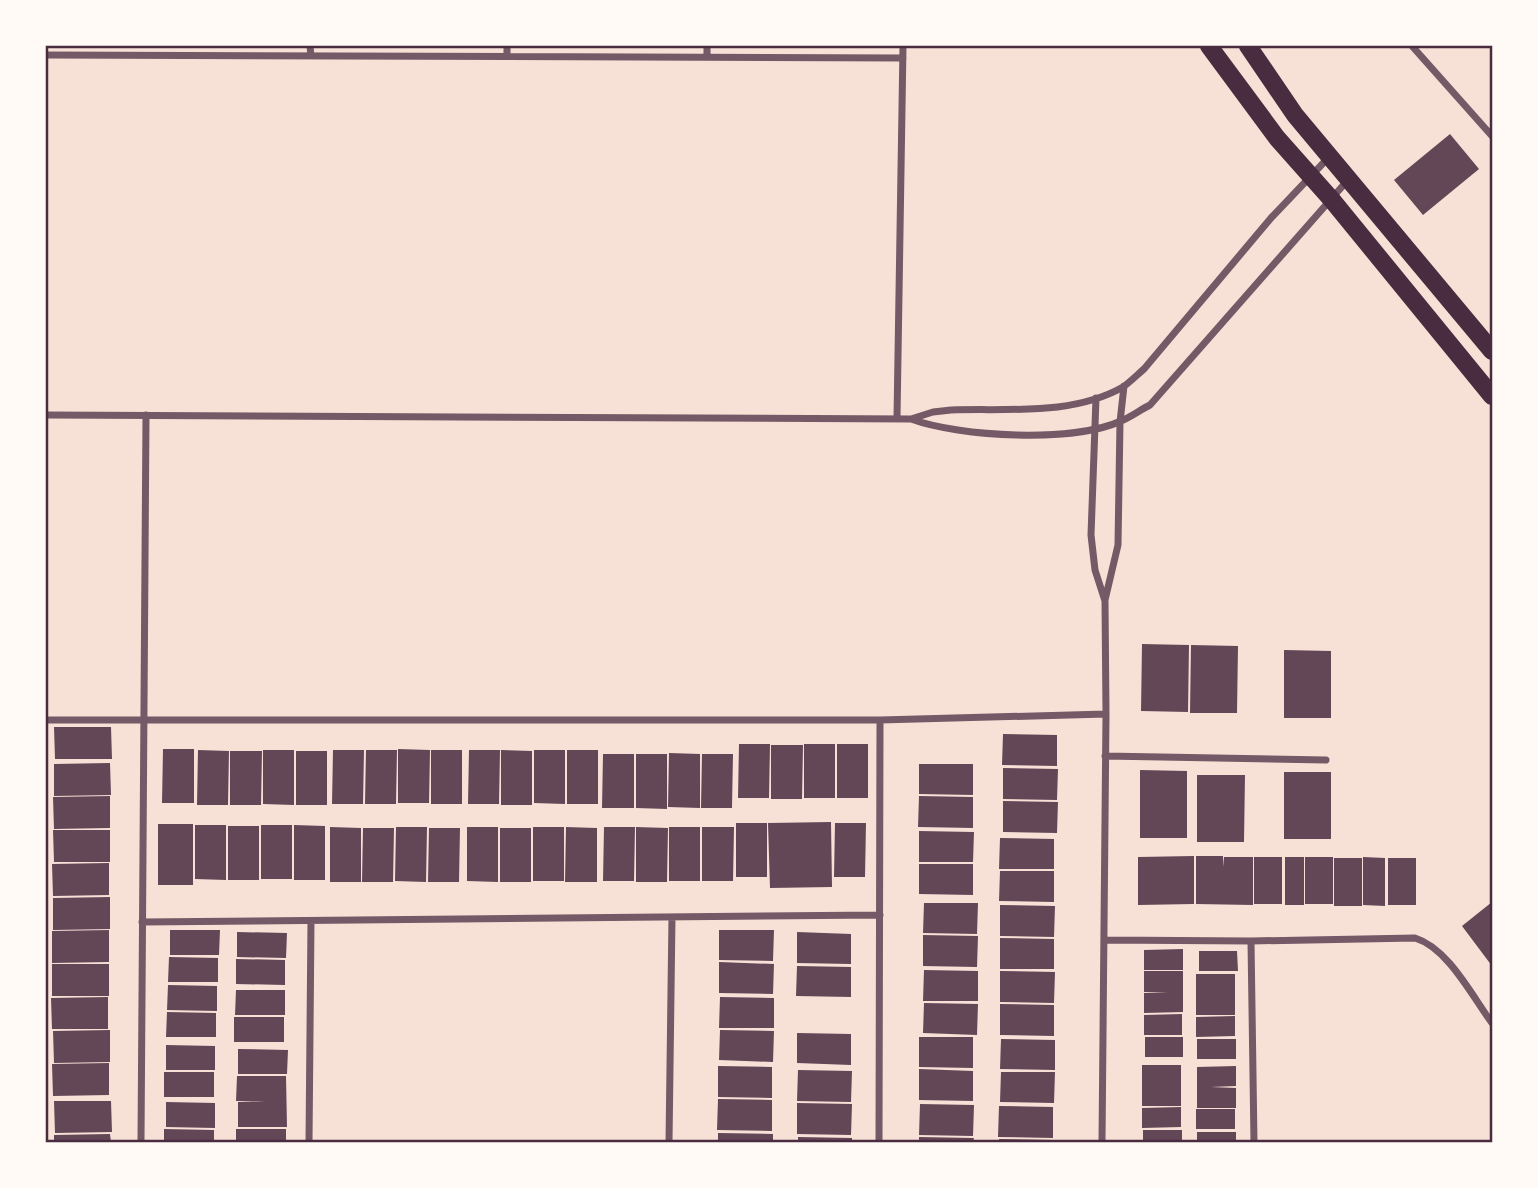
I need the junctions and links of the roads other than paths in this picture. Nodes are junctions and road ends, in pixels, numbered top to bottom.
1 (310, 46) edge
2 (507, 46) edge
3 (707, 46) edge
4 (903, 46) edge
5 (1209, 46) edge
6 (1248, 46) edge
7 (1412, 46) edge
8 (46, 55) edge
9 (311, 56) junction
10 (507, 57) junction
11 (707, 57) junction
12 (903, 58) junction
13 (1493, 136) edge
14 (1330, 157) junction
15 (1310, 177) junction
16 (1349, 179) junction
17 (1332, 200) junction
18 (1493, 351) edge
19 (1124, 386) junction
20 (1493, 396) edge
21 (1096, 398) junction
22 (46, 415) edge
23 (146, 415) junction
24 (897, 418) junction
25 (911, 419) junction
26 (1120, 422) junction
27 (1095, 428) junction
28 (1105, 601) junction
29 (1106, 714) junction
30 (46, 720) edge
31 (144, 720) junction
32 (880, 720) junction
33 (1105, 756) junction
34 (1326, 760) dead end
35 (880, 915) junction
36 (672, 917) junction
37 (311, 921) junction
38 (142, 922) junction
39 (1104, 940) junction
40 (1251, 941) junction
41 (1493, 1023) edge
42 (141, 1143) edge
43 (309, 1143) edge
44 (669, 1143) edge
45 (879, 1143) edge
46 (1102, 1143) edge
47 (1254, 1143) edge

1 - 9 street
2 - 10 street
3 - 11 street
4 - 12 street
5 - 15 main road
6 - 14 main road
7 - 13 street
8 - 9 street
9 - 10 street
10 - 11 street
11 - 12 street
12 - 24 street
14 - 15 street
14 - 16 main road
15 - 17 main road
15 - 19 street
16 - 17 street
16 - 18 main road
17 - 20 main road
17 - 26 street
19 - 21 street
19 - 26 street
21 - 25 street
21 - 27 street
22 - 23 street
23 - 24 street
23 - 31 street
24 - 25 street
25 - 27 street
26 - 27 street
26 - 28 street
27 - 28 street
28 - 29 street
29 - 32 street
29 - 33 street
30 - 31 street
31 - 32 street
31 - 38 street
32 - 35 street
33 - 34 street
33 - 39 street
35 - 36 street
35 - 45 street
36 - 37 street
36 - 44 street
37 - 38 street
37 - 43 street
38 - 42 street
39 - 40 street
39 - 46 street
40 - 41 street
40 - 47 street

